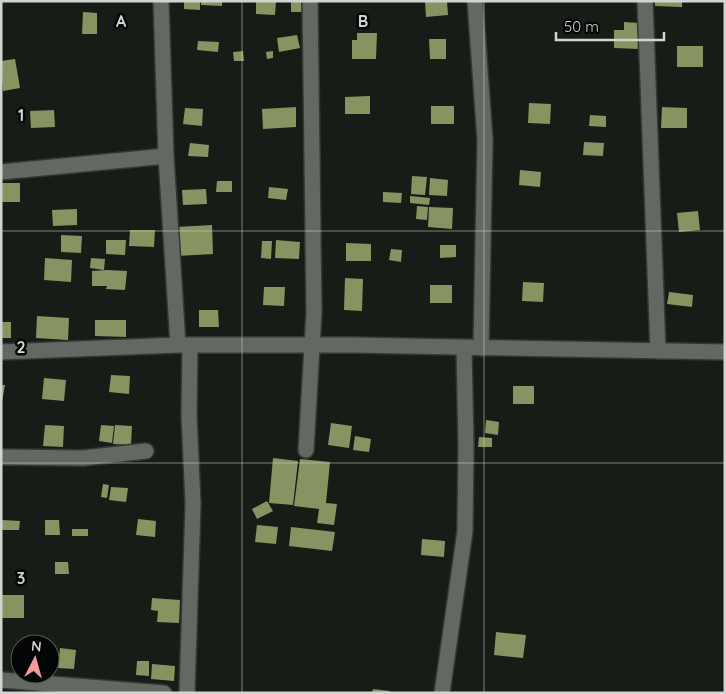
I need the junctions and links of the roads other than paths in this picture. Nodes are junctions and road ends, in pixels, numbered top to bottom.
1 (161, 1) edge
2 (310, 1) edge
3 (475, 1) edge
4 (645, 1) edge
5 (166, 156) junction
6 (1, 172) edge
7 (184, 345) junction
8 (313, 345) junction
9 (464, 348) junction
10 (482, 348) junction
11 (658, 351) junction
12 (1, 352) edge
13 (725, 352) edge
14 (306, 450) dead end
15 (146, 452) dead end
16 (1, 457) edge
17 (1, 680) edge
18 (164, 693) edge
19 (188, 693) edge
20 (442, 693) edge

1 - 5 street
2 - 8 street
3 - 10 street
4 - 11 street
5 - 6 street
5 - 7 street
7 - 8 street
7 - 12 street
7 - 19 street
8 - 9 street
8 - 14 street
9 - 10 street
9 - 20 street
10 - 11 street
11 - 13 street
15 - 16 street
17 - 18 street

